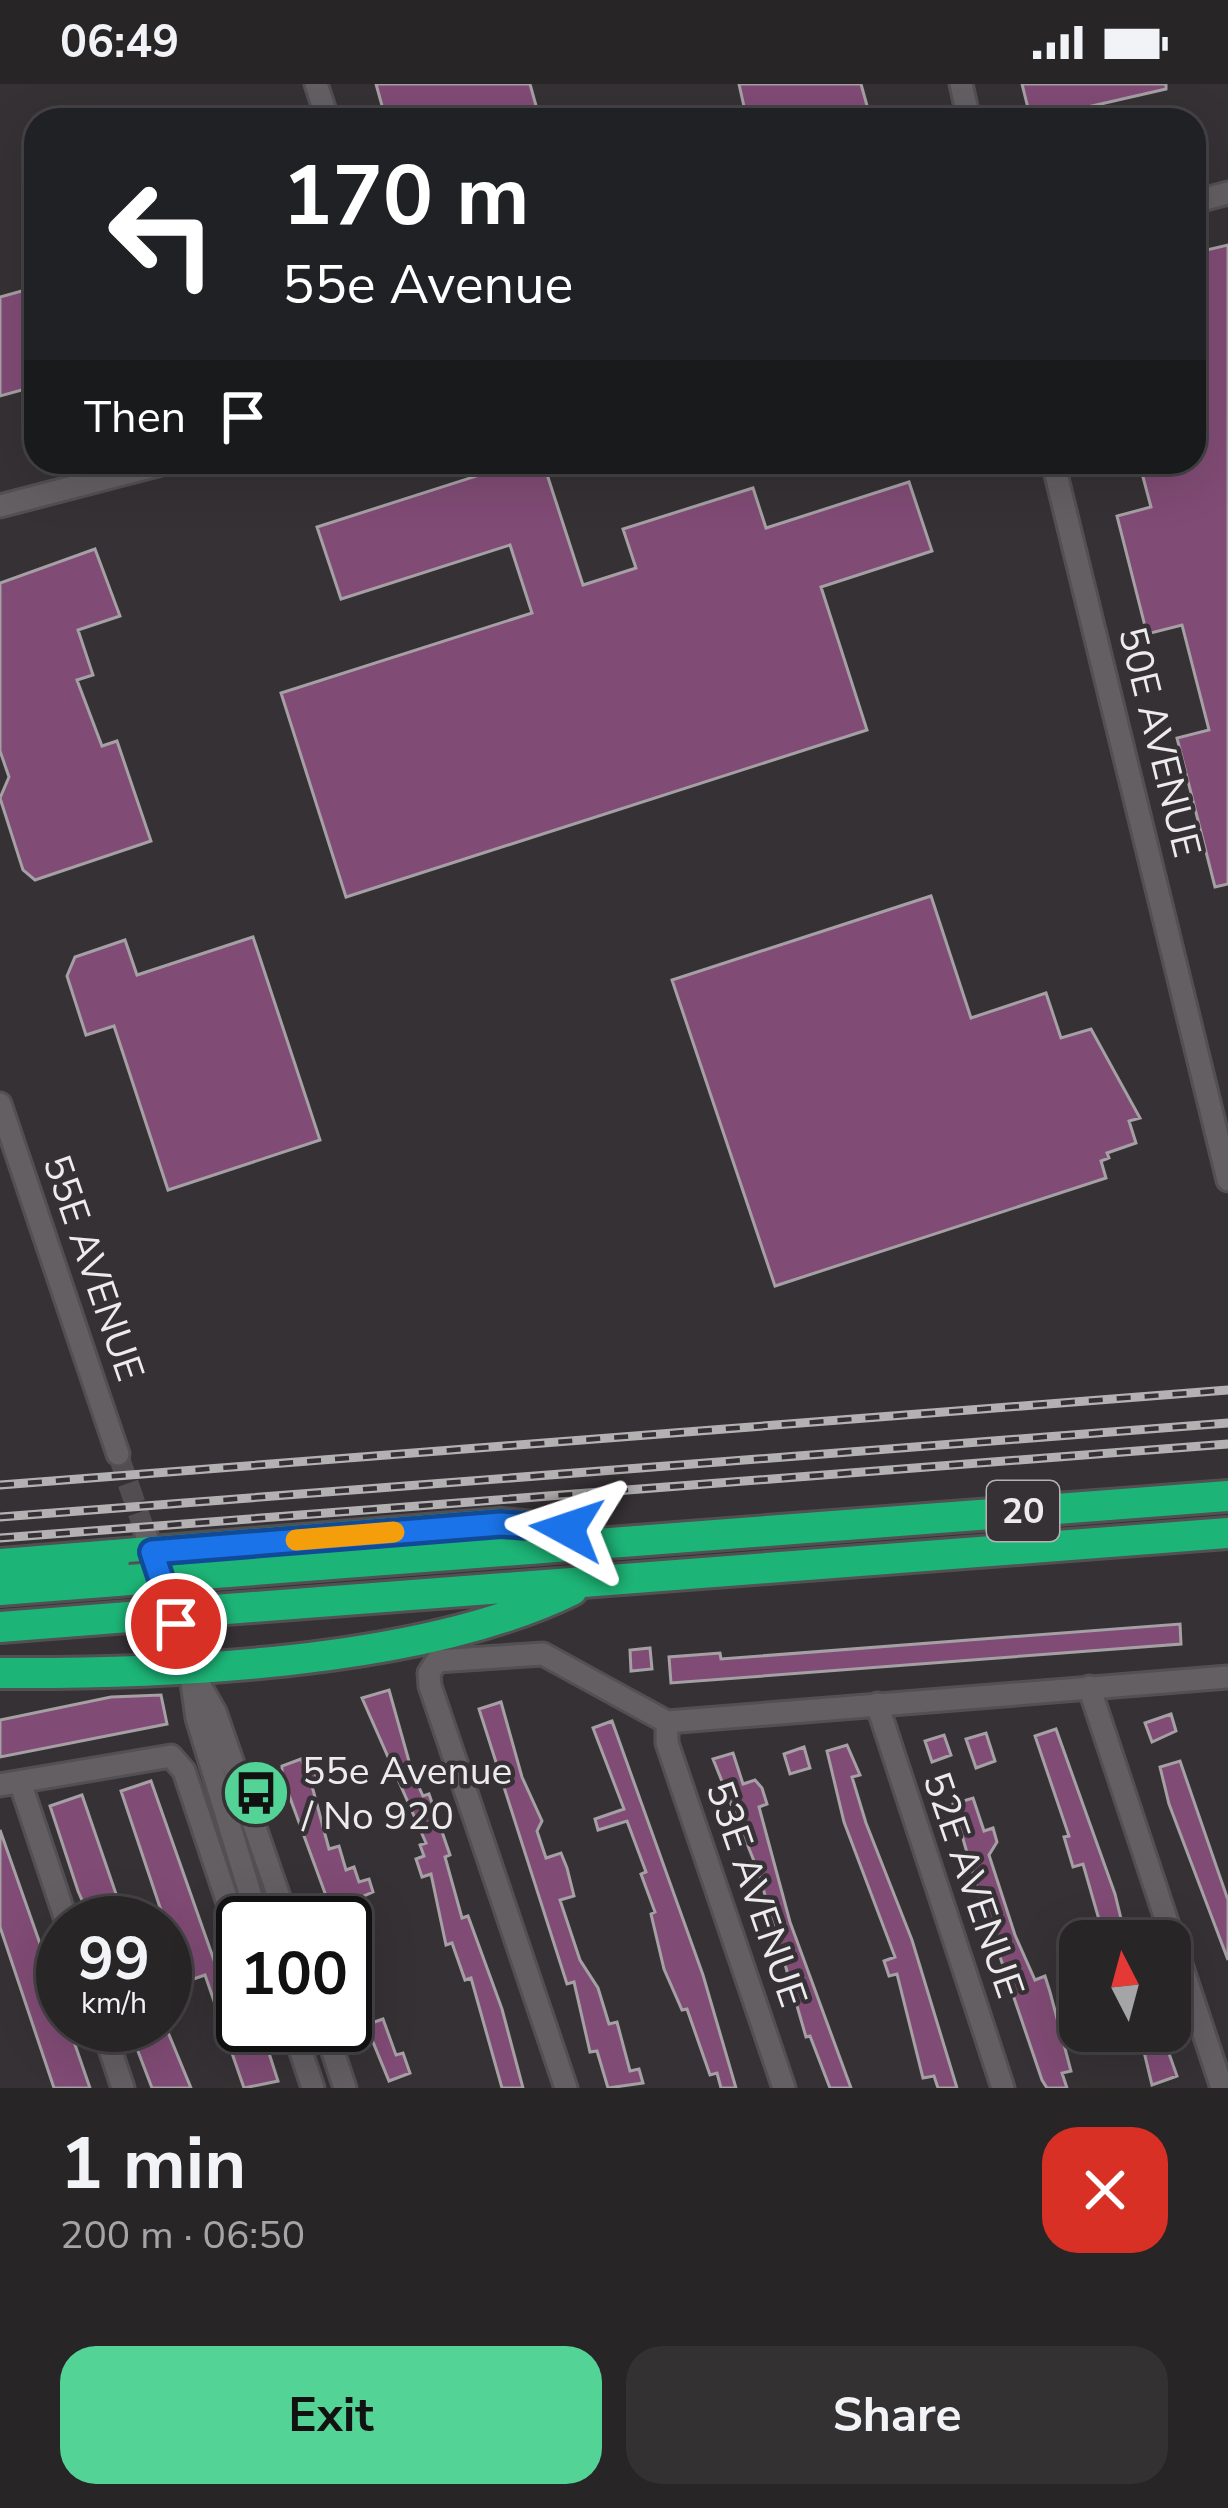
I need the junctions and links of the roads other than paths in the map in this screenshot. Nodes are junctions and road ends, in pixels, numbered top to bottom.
1 (124, 474) edge
2 (1056, 474) edge
3 (0, 506) edge
4 (0, 1104) edge
5 (1228, 1180) edge
6 (118, 1454) tunnel mouth
7 (1228, 1496) edge
8 (1228, 1532) edge
9 (655, 1540) junction
10 (149, 1544) junction
11 (0, 1564) edge
12 (588, 1582) junction
13 (0, 1590) edge
14 (0, 1627) edge
15 (190, 1668) junction
16 (0, 1673) edge
17 (1228, 1677) edge
18 (1088, 1688) junction
19 (877, 1704) junction
20 (667, 1722) junction
21 (10, 1784) edge
22 (56, 1896) edge
23 (226, 1896) edge
24 (251, 1896) edge
25 (279, 1896) edge
26 (111, 2052) edge
27 (301, 2052) edge
28 (333, 2052) edge
29 (123, 2088) edge
30 (314, 2088) edge
31 (345, 2088) edge
32 (566, 2088) edge
33 (784, 2088) edge
34 (1003, 2088) edge
35 (1222, 2088) edge

1 - 3 street
2 - 5 street, 50E AVENUE
4 - 6 street, 55E AVENUE
7 - 9 highway, 20
8 - 12 highway, 20
9 - 10 highway
9 - 13 highway, 20, bridge
10 - 11 highway
10 - 15 street
12 - 14 highway, 20, bridge
12 - 15 highway
15 - 16 highway
15 - 24 street
15 - 25 street
17 - 18 street
18 - 19 street
18 - 35 street
19 - 20 street
19 - 34 street, 52E AVENUE
20 - 32 street
20 - 33 street, 53E AVENUE
21 - 22 street
21 - 23 street
26 - 29 street
27 - 30 street
28 - 31 street

